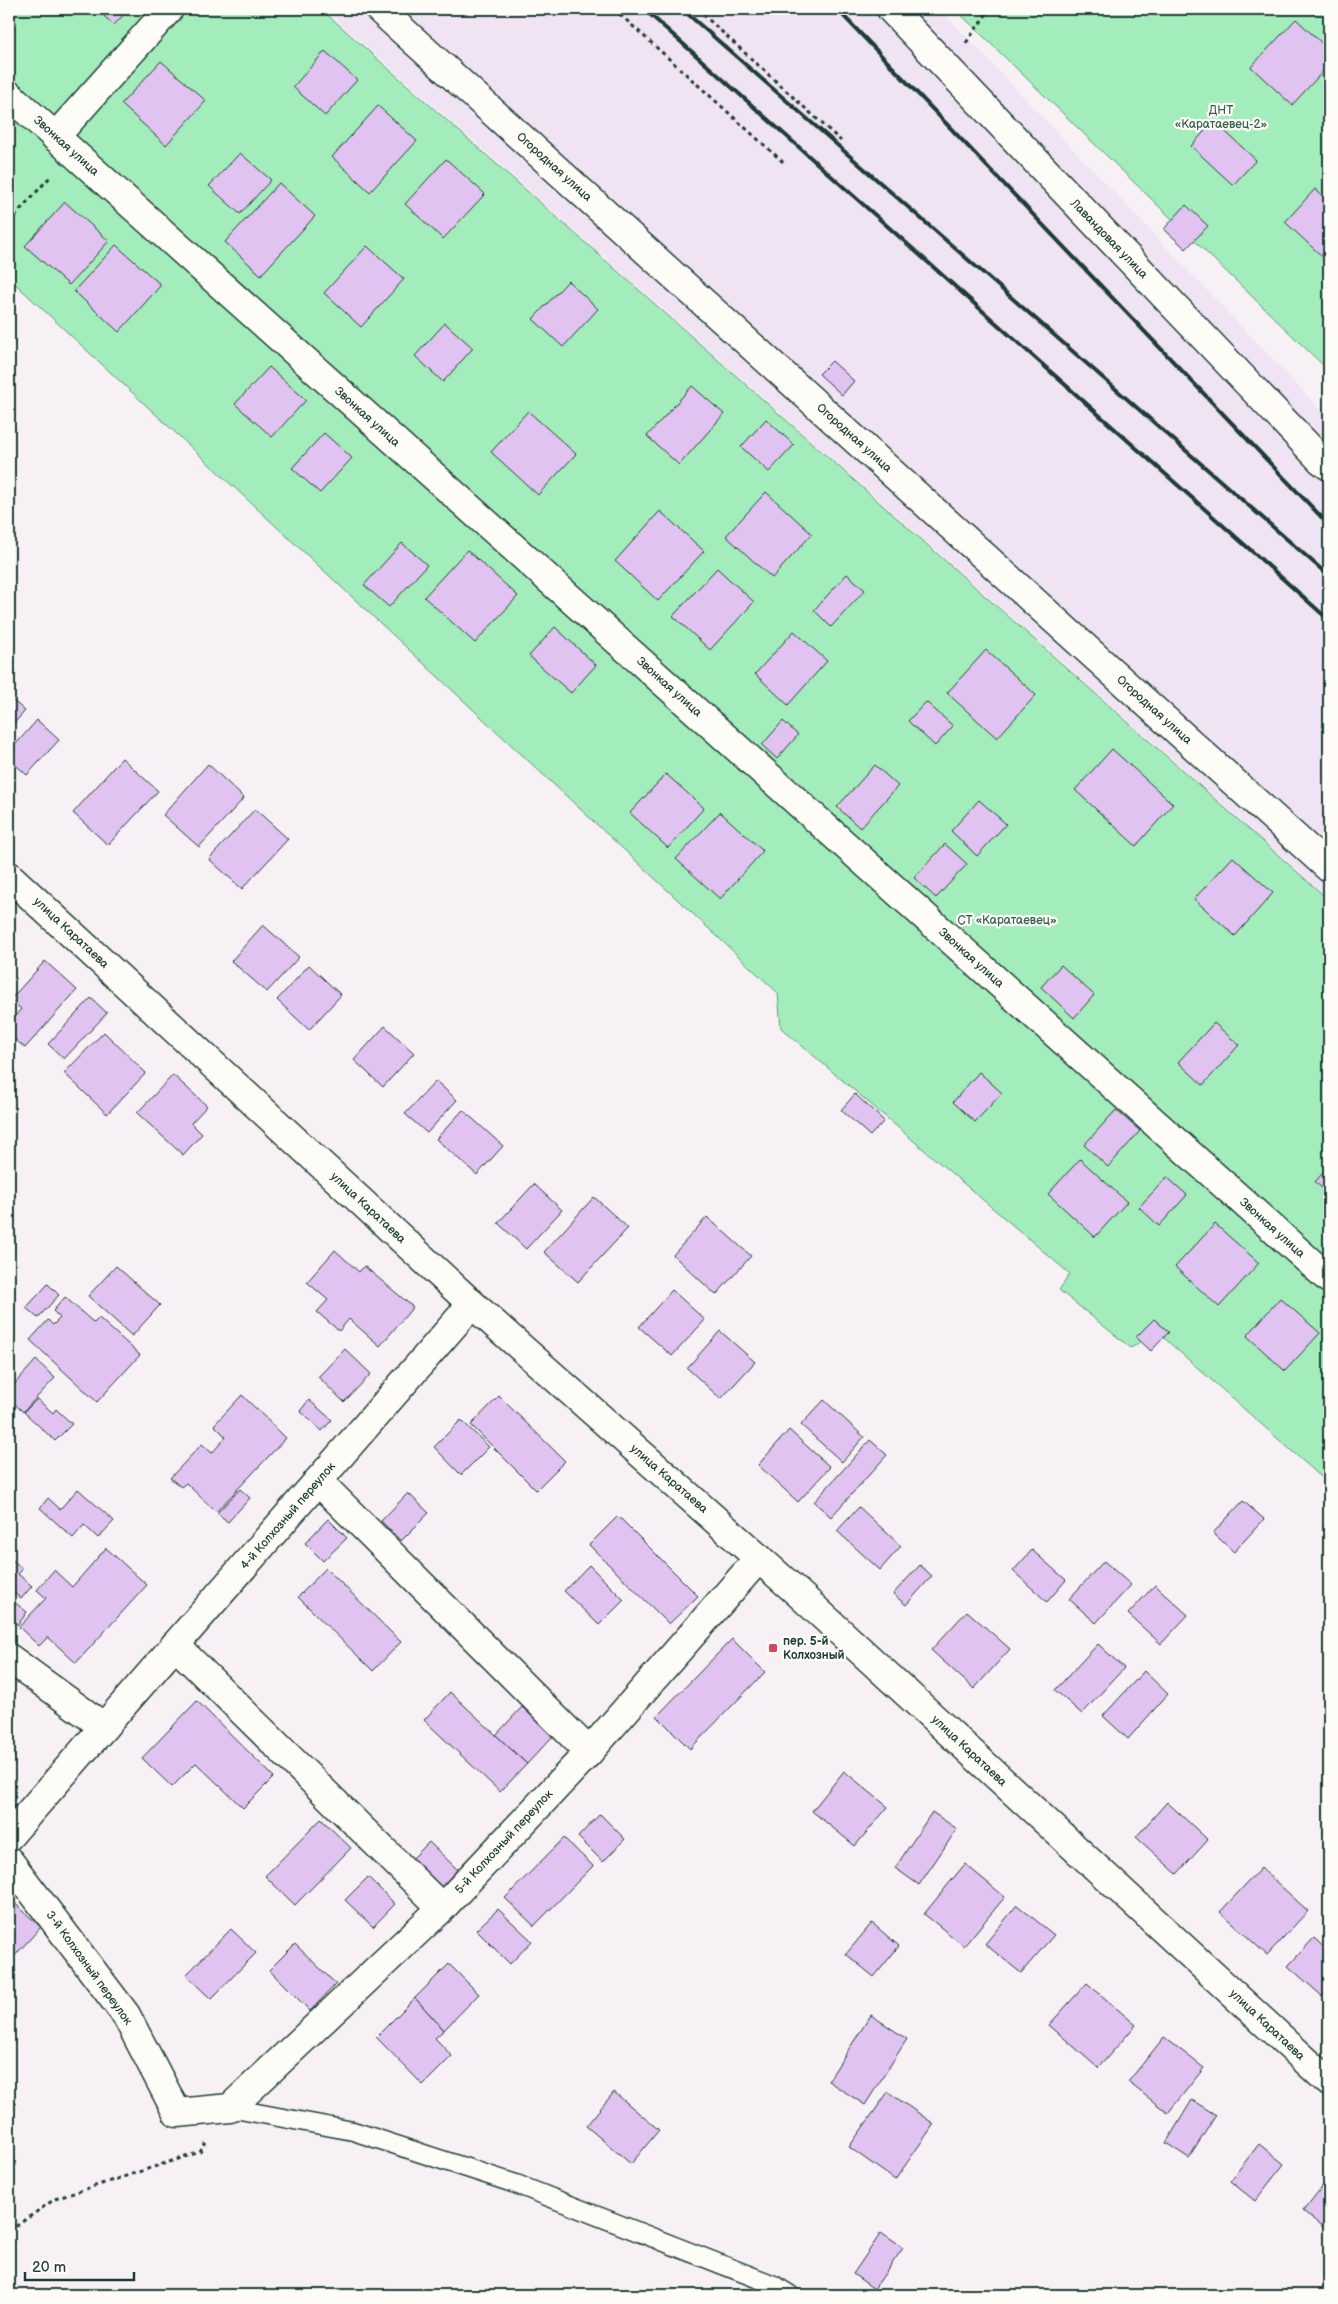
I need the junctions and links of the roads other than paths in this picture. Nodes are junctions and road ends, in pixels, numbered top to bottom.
1 (169, 9) edge
2 (379, 9) edge
3 (890, 9) edge
4 (9, 95) edge
5 (64, 144) junction
6 (1329, 466) edge
7 (1329, 868) edge
8 (9, 876) edge
9 (1329, 1279) edge
10 (472, 1304) junction
11 (318, 1481) junction
12 (759, 1558) junction
13 (175, 1645) junction
14 (9, 1658) edge
15 (104, 1727) junction
16 (589, 1752) junction
17 (9, 1836) edge
18 (9, 1861) edge
19 (442, 1908) junction
20 (1329, 2082) edge
21 (230, 2108) junction
22 (790, 2295) edge

1 - 5 street
2 - 7 street, Огородная улица
3 - 6 street, Лавандовая улица
4 - 5 street, Звонкая улица
5 - 9 street, Звонкая улица
8 - 10 street, улица Каратаева
10 - 11 street, 4-й Колхозный переулок
10 - 12 street, улица Каратаева
11 - 13 street, 4-й Колхозный переулок
11 - 16 street
12 - 16 street, 5-й Колхозный переулок
12 - 20 street, улица Каратаева
13 - 15 street, 4-й Колхозный переулок
13 - 19 street
14 - 15 street
15 - 17 street, 4-й Колхозный переулок
16 - 19 street, 5-й Колхозный переулок
18 - 21 street, 3-й Колхозный переулок
19 - 21 street, 5-й Колхозный переулок
21 - 22 lane

